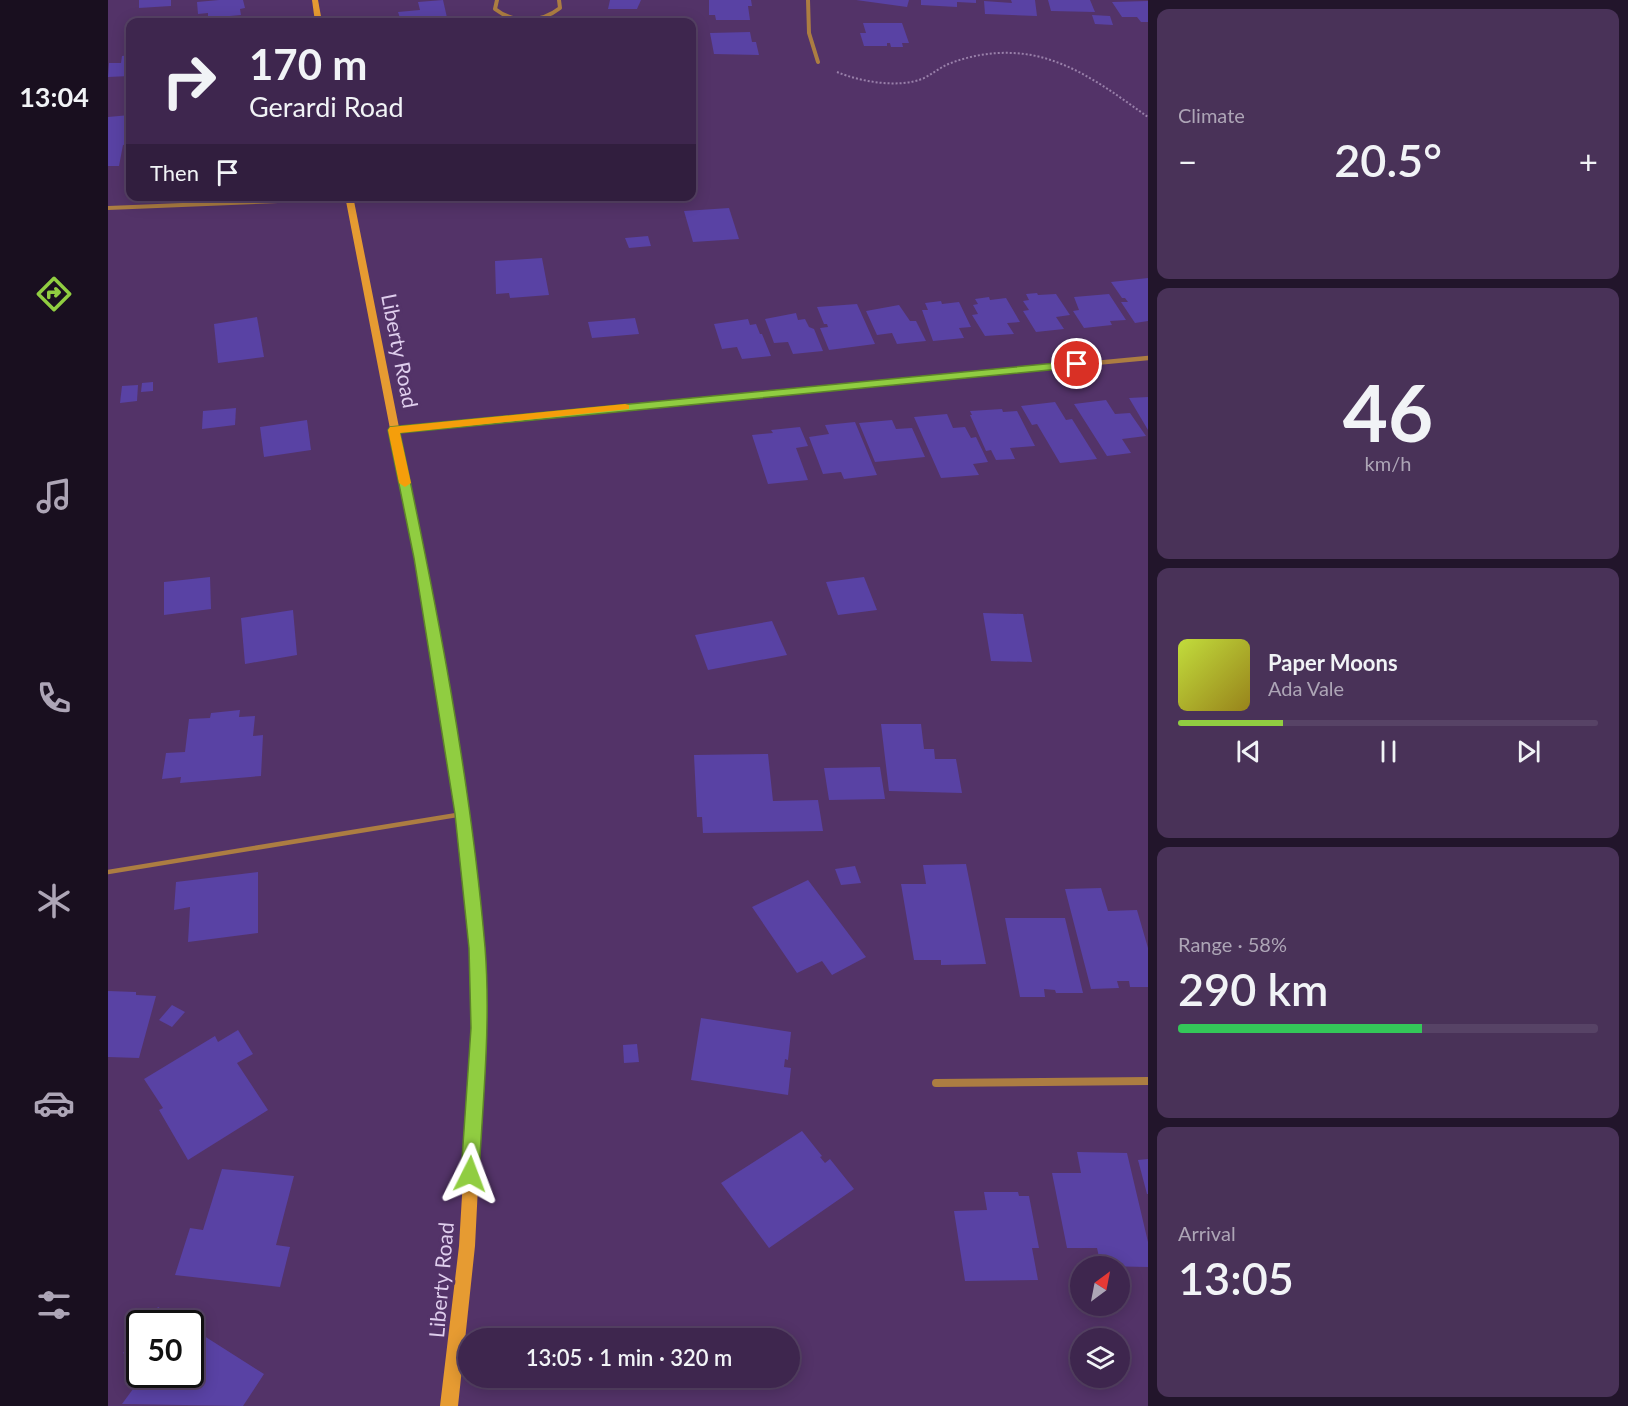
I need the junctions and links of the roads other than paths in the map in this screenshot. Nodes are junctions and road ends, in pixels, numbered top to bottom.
1 (315, 0) edge
2 (497, 0) edge
3 (559, 0) edge
4 (808, 0) edge
5 (318, 18) edge
6 (518, 18) edge
7 (540, 18) edge
8 (818, 62) road end
9 (261, 201) edge
10 (350, 201) edge
11 (108, 208) edge
12 (1148, 358) edge
13 (394, 430) junction
14 (463, 814) junction
15 (108, 872) edge
16 (1148, 1081) edge
17 (936, 1083) dead end
18 (449, 1406) edge

1 - 5 main road
2 - 6 street
3 - 7 street
4 - 8 street
9 - 11 street
10 - 13 main road, Liberty Road
12 - 13 street
13 - 14 main road, Liberty Road
14 - 15 lane
14 - 18 main road, Liberty Road
16 - 17 street

